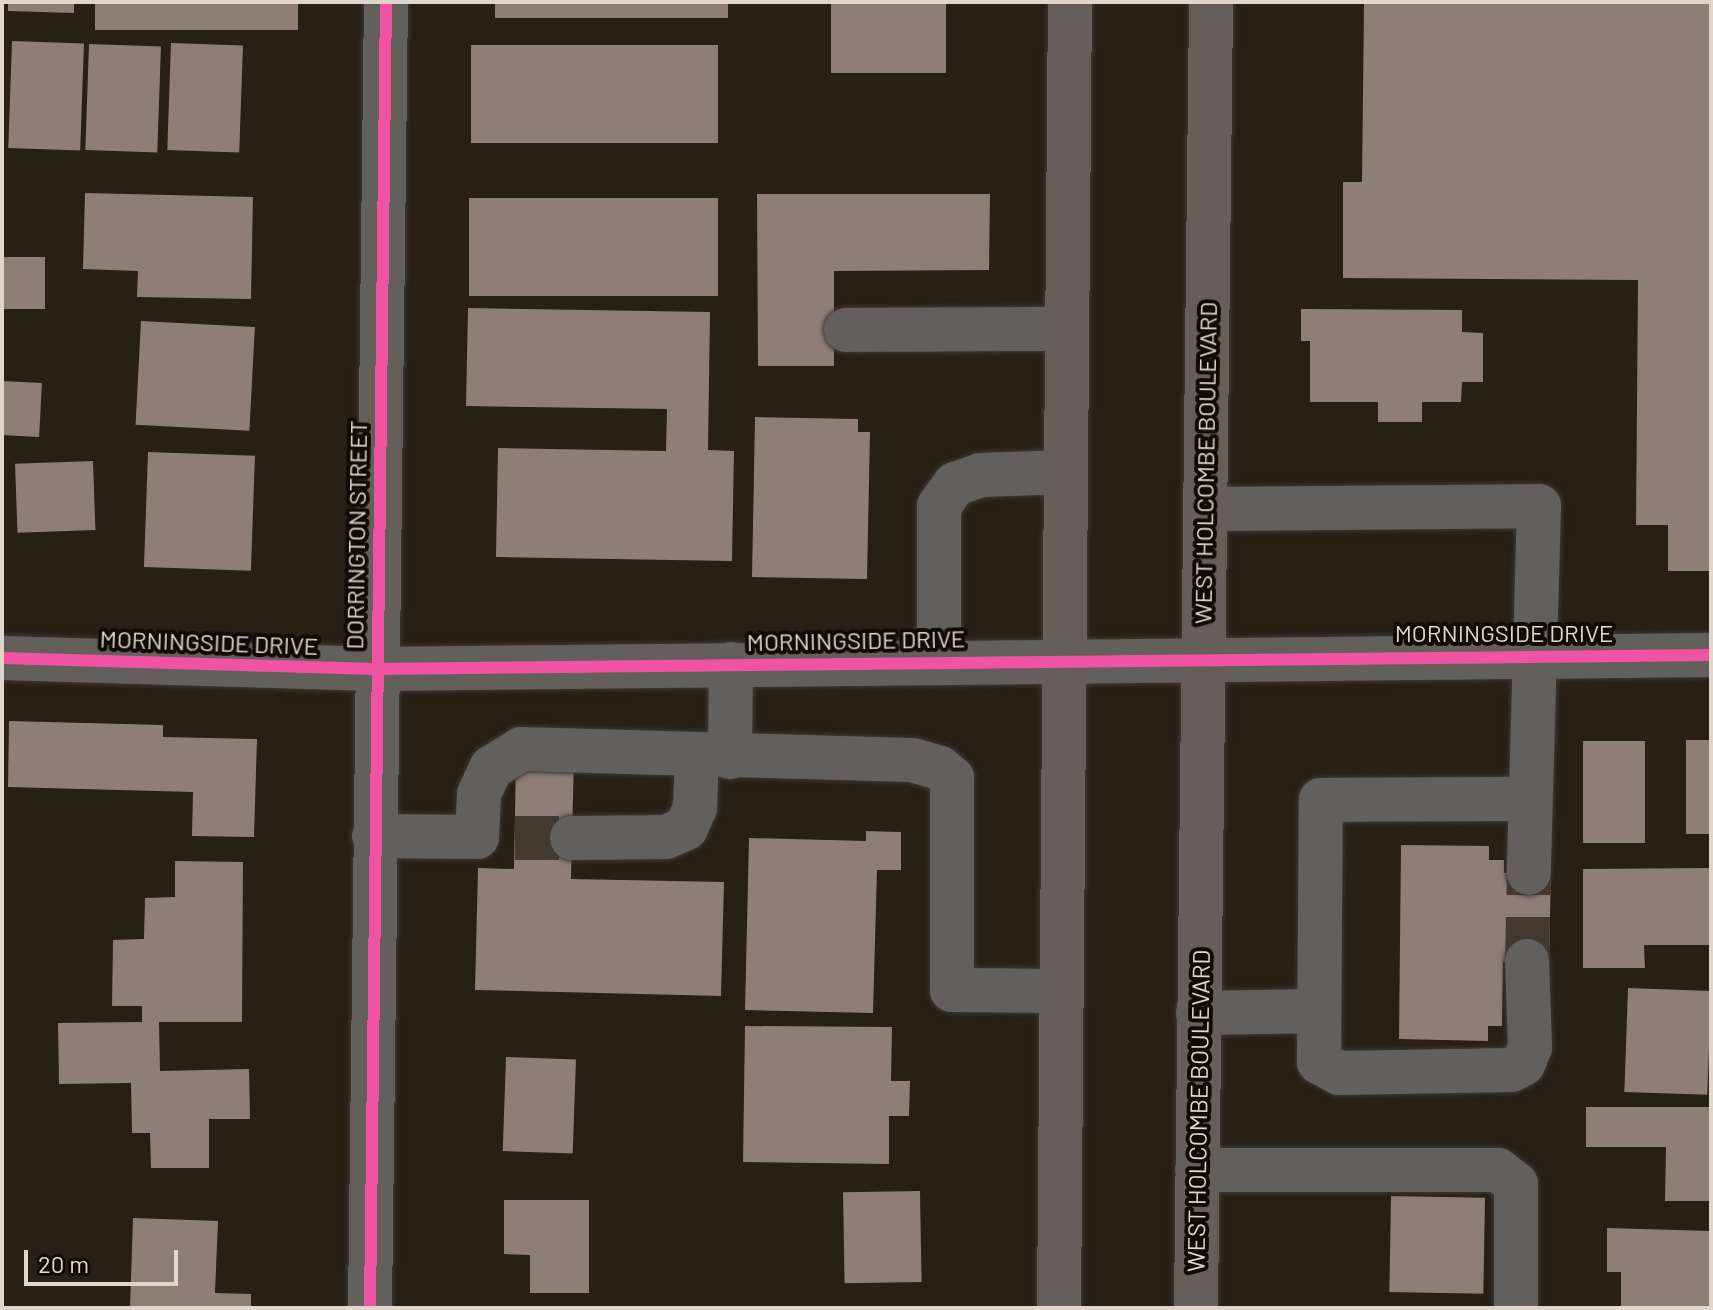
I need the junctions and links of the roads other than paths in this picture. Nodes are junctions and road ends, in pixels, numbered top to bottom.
1 (386, 2) edge
2 (1070, 2) edge
3 (1211, 2) edge
4 (1067, 329) junction
5 (846, 330) dead end
6 (1066, 472) junction
7 (1205, 509) junction
8 (1533, 655) junction
9 (1711, 655) edge
10 (1203, 657) junction
11 (2, 658) edge
12 (1064, 659) junction
13 (939, 660) junction
14 (731, 664) junction
15 (376, 669) junction
16 (713, 756) junction
17 (1530, 799) junction
18 (374, 836) junction
19 (572, 838) tunnel mouth
20 (1529, 873) tunnel mouth
21 (1527, 961) tunnel mouth
22 (1062, 991) junction
23 (1319, 1011) junction
24 (1198, 1013) junction
25 (1197, 1170) junction
26 (370, 1308) edge
27 (1059, 1308) edge
28 (1196, 1308) edge
29 (1516, 1308) edge

1 - 15 street, DORRINGTON STREET
2 - 4 main road
3 - 7 main road, WEST HOLCOMBE BOULEVARD
4 - 5 street
4 - 6 main road
6 - 12 main road
6 - 13 street
7 - 8 street
7 - 10 main road, WEST HOLCOMBE BOULEVARD
8 - 9 street, MORNINGSIDE DRIVE
8 - 10 street, MORNINGSIDE DRIVE
8 - 17 street
10 - 12 street, MORNINGSIDE DRIVE
10 - 24 main road, WEST HOLCOMBE BOULEVARD
11 - 15 street, MORNINGSIDE DRIVE
12 - 13 street, MORNINGSIDE DRIVE
12 - 22 main road
13 - 14 street, MORNINGSIDE DRIVE
14 - 15 street, MORNINGSIDE DRIVE
14 - 16 street
15 - 18 street, DORRINGTON STREET
16 - 18 street
16 - 19 street
16 - 22 street
17 - 20 street
17 - 23 street
18 - 26 street, DORRINGTON STREET
21 - 23 street
22 - 27 main road
23 - 24 street
24 - 25 main road, WEST HOLCOMBE BOULEVARD
25 - 28 main road, WEST HOLCOMBE BOULEVARD
25 - 29 street

